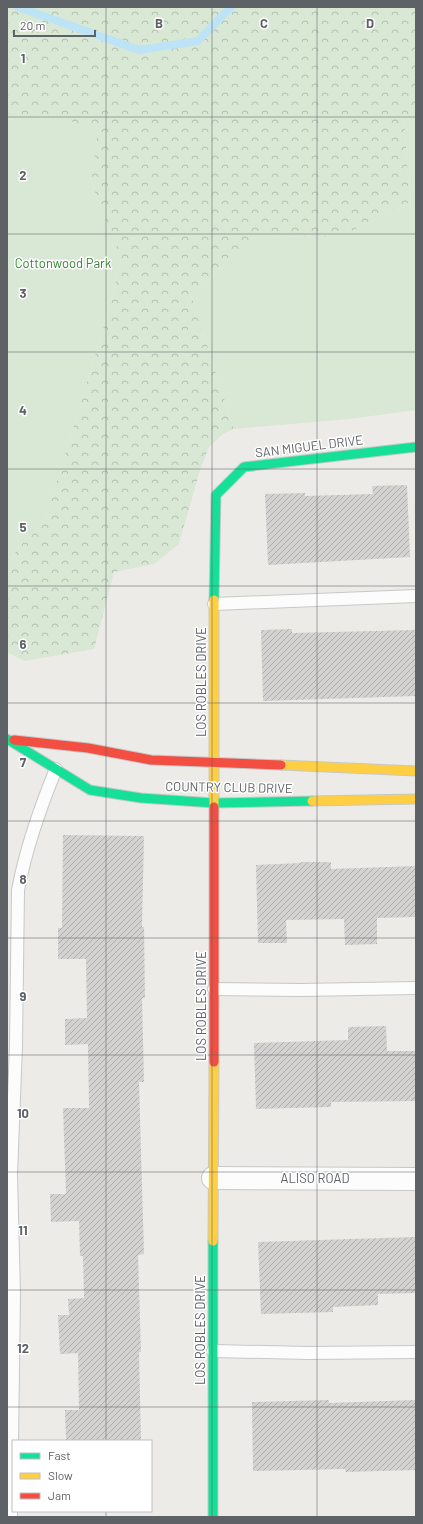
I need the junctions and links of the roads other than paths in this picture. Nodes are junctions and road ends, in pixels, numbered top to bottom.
1 (416, 447) edge
2 (216, 495) joint
3 (416, 596) edge
4 (214, 604) junction
5 (8, 739) edge
6 (215, 762) junction
7 (56, 769) junction
8 (416, 771) edge
9 (416, 799) edge
10 (214, 803) junction
11 (416, 988) edge
12 (214, 989) junction
13 (213, 1178) junction
14 (416, 1179) edge
15 (213, 1351) junction
16 (416, 1352) edge
17 (12, 1440) edge
18 (12, 1443) edge
19 (11, 1517) edge
20 (213, 1517) edge

1 - 2 street, SAN MIGUEL DRIVE
2 - 4 street, LOS ROBLES DRIVE
3 - 4 lane
4 - 6 street, LOS ROBLES DRIVE
5 - 6 street, COUNTRY CLUB DRIVE
5 - 7 street, COUNTRY CLUB DRIVE
6 - 8 street, COUNTRY CLUB DRIVE
6 - 10 street, LOS ROBLES DRIVE
7 - 10 street, COUNTRY CLUB DRIVE
7 - 17 lane
9 - 10 street, COUNTRY CLUB DRIVE
10 - 12 street, LOS ROBLES DRIVE
11 - 12 lane
12 - 13 street, LOS ROBLES DRIVE
13 - 14 street, ALISO ROAD
13 - 15 street, LOS ROBLES DRIVE
15 - 16 lane
15 - 20 street, LOS ROBLES DRIVE
18 - 19 lane

